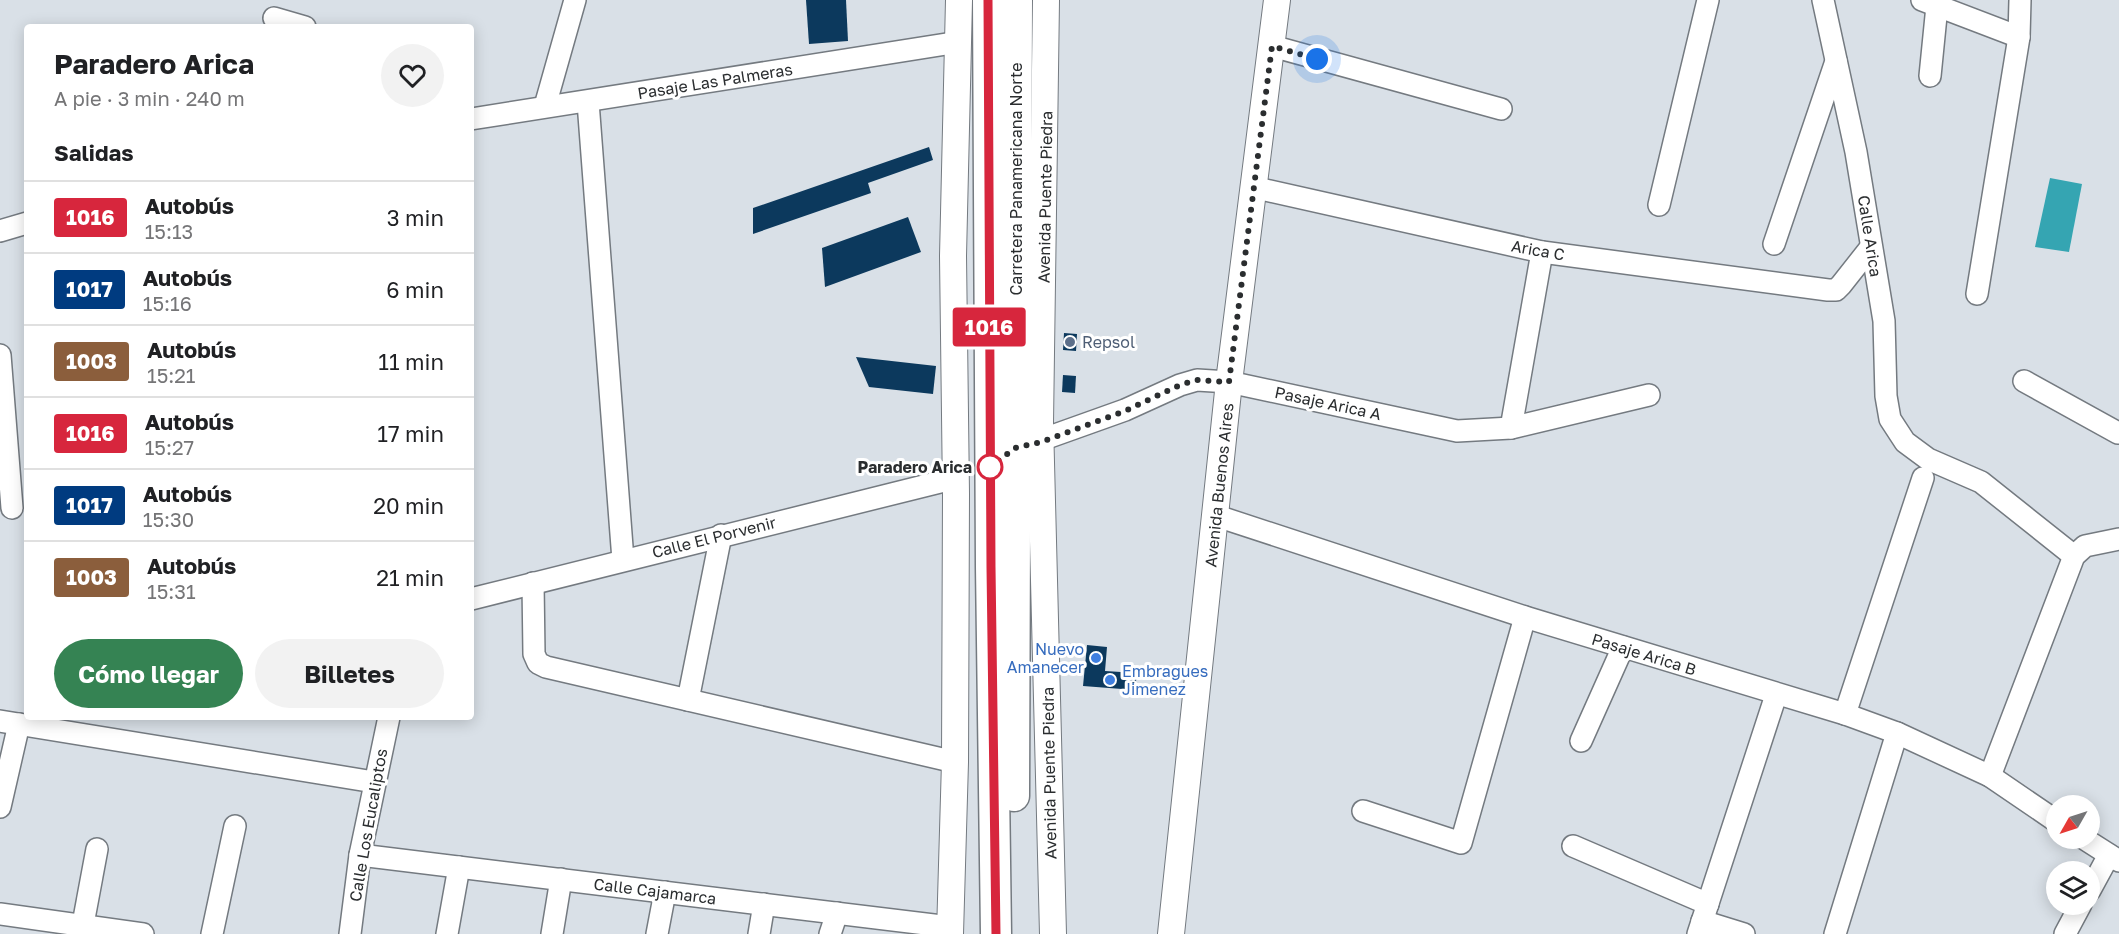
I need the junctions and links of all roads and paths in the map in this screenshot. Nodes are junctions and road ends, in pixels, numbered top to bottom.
1 (575, 0) edge
2 (959, 0) edge
3 (988, 0) edge
4 (1017, 0) edge
5 (1046, 0) edge
6 (1277, 0) edge
7 (1708, 0) edge
8 (1823, 0) edge
9 (2020, 0) edge
10 (1929, 3) edge
11 (274, 15) edge
12 (298, 24) edge
13 (2019, 37) junction
14 (959, 42) junction
15 (1272, 46) junction
16 (1836, 60) junction
17 (1930, 76) dead end
18 (588, 102) junction
19 (544, 106) junction
20 (1501, 109) dead end
21 (474, 118) edge
22 (1252, 187) junction
23 (1659, 205) dead end
24 (24, 224) edge
25 (0, 231) edge
26 (1774, 244) dead end
27 (1871, 247) junction
28 (1542, 252) junction
29 (1977, 294) dead end
30 (0, 355) edge
31 (2024, 381) dead end
32 (1229, 382) junction
33 (1649, 395) dead end
34 (1510, 428) junction
35 (2119, 439) edge
36 (1028, 445) junction
37 (1925, 469) junction
38 (956, 478) junction
39 (12, 508) dead end
40 (1217, 516) junction
41 (721, 535) junction
42 (2119, 539) edge
43 (2074, 556) junction
44 (623, 560) junction
45 (532, 583) junction
46 (474, 597) edge
47 (1525, 617) junction
48 (1623, 647) junction
49 (1776, 695) junction
50 (688, 700) junction
51 (1845, 714) junction
52 (388, 720) edge
53 (10, 722) edge
54 (1897, 733) junction
55 (1581, 741) dead end
56 (955, 762) junction
57 (1990, 776) junction
58 (374, 782) junction
59 (0, 807) edge
60 (1363, 811) dead end
61 (2046, 814) edge
62 (235, 825) dead end
63 (1573, 846) dead end
64 (97, 849) dead end
65 (2100, 849) edge
66 (360, 855) junction
67 (2114, 858) edge
68 (459, 867) junction
69 (2100, 877) edge
70 (561, 879) junction
71 (665, 892) junction
72 (764, 904) junction
73 (837, 913) junction
74 (0, 914) edge
75 (2075, 915) edge
76 (1703, 920) edge
77 (83, 924) junction
78 (24, 926) edge
79 (112, 931) edge
80 (950, 931) edge
81 (143, 934) edge
82 (212, 934) edge
83 (350, 934) edge
84 (447, 934) edge
85 (552, 934) edge
86 (657, 934) edge
87 (759, 934) edge
88 (830, 934) edge
89 (996, 934) edge
90 (1014, 934) edge
91 (1053, 934) edge
92 (1171, 934) edge
93 (1744, 934) edge
94 (1835, 934) edge
95 (2065, 934) edge

1 - 19 street
2 - 14 main road
3 - 89 highway, Carretera Panamericana Norte
4 - 36 highway, Carretera Panamericana Norte
5 - 36 main road, Avenida Puente Piedra
6 - 15 main road, Avenida Buenos Aires
7 - 23 street
8 - 16 street, Calle Arica
9 - 13 street
10 - 13 street
10 - 17 street
11 - 12 street
13 - 29 street
14 - 18 street, Pasaje Las Palmeras
14 - 38 main road
15 - 20 street
15 - 22 main road, Avenida Buenos Aires
16 - 26 street
16 - 27 street, Calle Arica
18 - 19 street, Pasaje Las Palmeras
18 - 44 street
19 - 21 street, Pasaje Las Palmeras
22 - 28 street, Arica C
22 - 32 main road, Avenida Buenos Aires
24 - 25 street
27 - 28 street, Arica C
27 - 37 street, Calle Arica
28 - 34 street
30 - 39 street
31 - 35 street
32 - 34 street, Pasaje Arica A
32 - 36 street, Pasaje Arica A
32 - 40 main road, Avenida Buenos Aires
33 - 34 street, Pasaje Arica A
36 - 90 highway, Carretera Panamericana Norte
36 - 91 main road, Avenida Puente Piedra
37 - 43 street, Calle Arica
37 - 51 street
38 - 41 street, Calle El Porvenir
38 - 56 main road
40 - 47 street, Pasaje Arica B
40 - 92 main road, Avenida Buenos Aires
41 - 44 street, Calle El Porvenir
41 - 50 street
42 - 43 street
43 - 57 street
44 - 45 street, Calle El Porvenir
45 - 46 street, Calle El Porvenir
45 - 50 street
47 - 48 street, Pasaje Arica B
47 - 60 street
48 - 49 street, Pasaje Arica B
48 - 55 street
49 - 51 street, Pasaje Arica B
49 - 76 street
50 - 56 street
51 - 54 street, Pasaje Arica B
52 - 58 street, Calle Los Eucaliptos
53 - 58 street
53 - 59 street
54 - 57 street, Pasaje Arica B
54 - 94 street
56 - 80 main road
57 - 61 street, Pasaje Arica B
58 - 66 street, Calle Los Eucaliptos
62 - 82 street
63 - 76 street
64 - 77 street
65 - 67 street
66 - 68 street, Calle Cajamarca
66 - 83 street, Calle Los Eucaliptos
67 - 69 street
68 - 70 street, Calle Cajamarca
68 - 84 street
70 - 71 street, Calle Cajamarca
70 - 85 street
71 - 72 street, Calle Cajamarca
71 - 86 street
72 - 73 street, Calle Cajamarca
72 - 87 street
73 - 80 street, Calle Cajamarca
73 - 88 street
74 - 78 street
75 - 95 street
76 - 93 street
77 - 78 street
77 - 79 street
79 - 81 street

